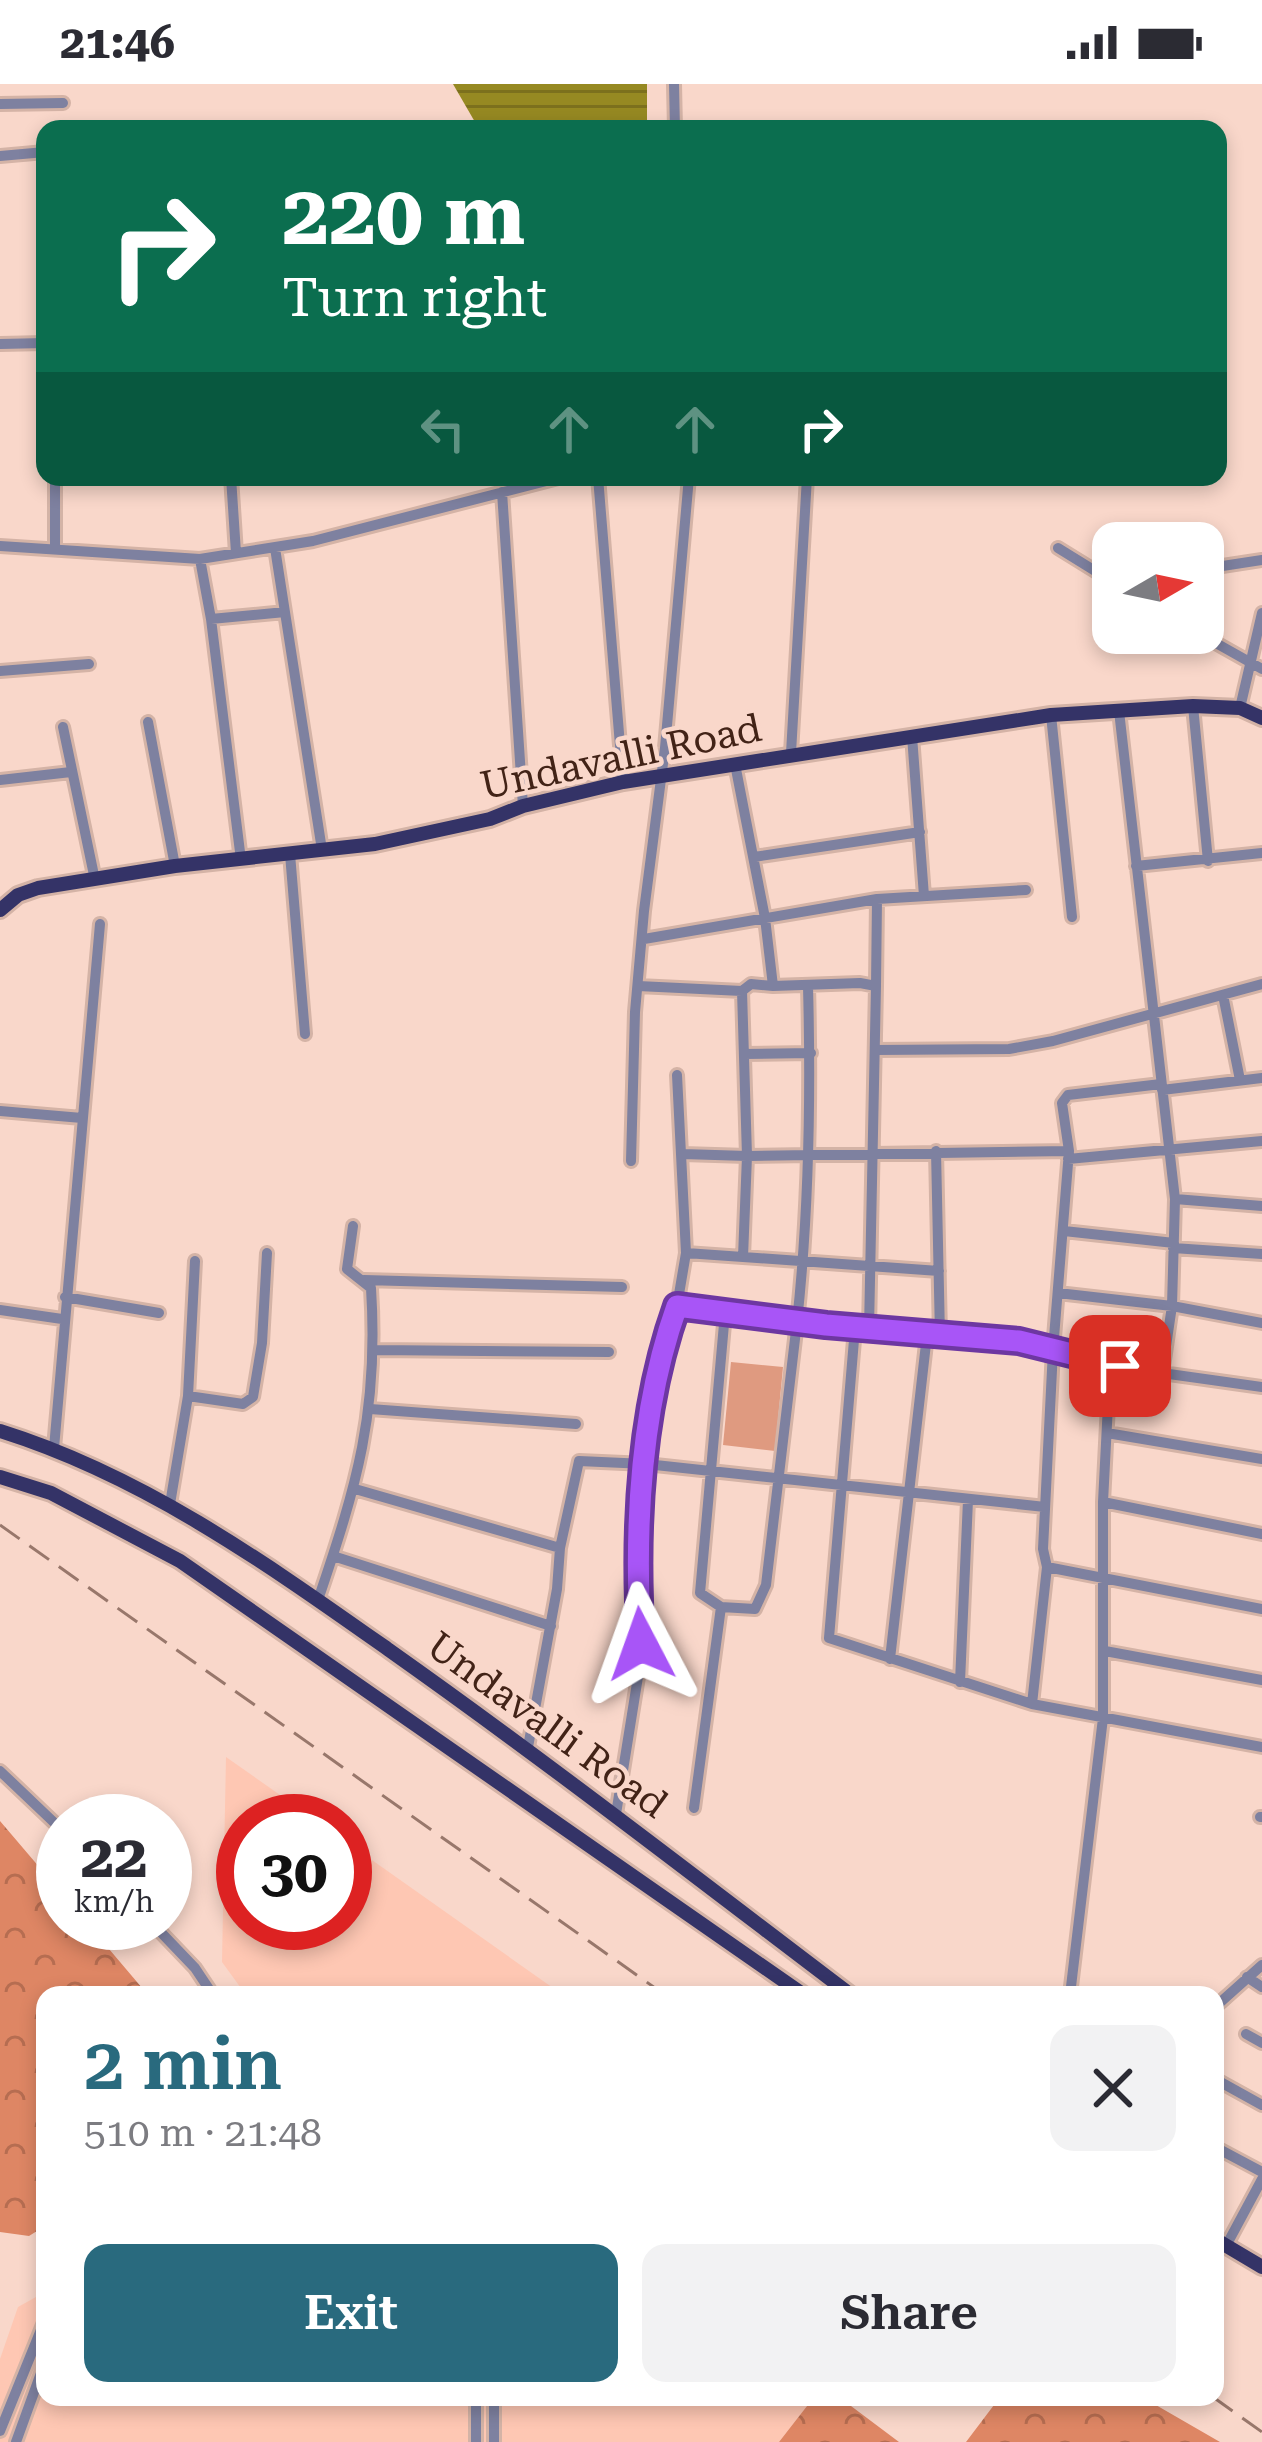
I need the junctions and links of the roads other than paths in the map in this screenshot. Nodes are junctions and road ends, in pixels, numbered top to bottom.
1 (674, 84) edge
2 (63, 103) dead end
3 (0, 104) edge
4 (675, 120) edge
5 (36, 153) edge
6 (0, 156) edge
7 (36, 343) edge
8 (0, 344) edge
9 (55, 486) edge
10 (232, 486) edge
11 (526, 486) edge
12 (599, 486) edge
13 (688, 486) edge
14 (806, 486) edge
15 (502, 492) junction
16 (0, 546) edge
17 (55, 548) junction
18 (275, 548) junction
19 (1058, 548) dead end
20 (236, 553) junction
21 (200, 559) junction
22 (1262, 560) edge
23 (1224, 566) edge
24 (1092, 567) edge
25 (284, 612) junction
26 (1262, 613) edge
27 (211, 619) junction
28 (1224, 648) edge
29 (89, 664) dead end
30 (1256, 667) edge
31 (0, 671) edge
32 (1193, 706) junction
33 (1240, 707) junction
34 (1119, 711) junction
35 (1051, 715) junction
36 (1262, 718) edge
37 (148, 722) dead end
38 (63, 727) dead end
39 (912, 736) junction
40 (791, 753) junction
41 (735, 764) junction
42 (71, 772) junction
43 (661, 776) junction
44 (0, 780) edge
45 (622, 782) junction
46 (523, 806) junction
47 (920, 832) junction
48 (322, 850) junction
49 (1262, 853) edge
50 (290, 854) junction
51 (754, 857) junction
52 (241, 860) junction
53 (1208, 861) junction
54 (175, 866) junction
55 (1136, 866) junction
56 (95, 880) junction
57 (1026, 890) dead end
58 (0, 895) edge
59 (18, 895) junction
60 (924, 896) junction
61 (877, 899) junction
62 (0, 910) edge
63 (1072, 917) dead end
64 (765, 918) junction
65 (100, 925) dead end
66 (644, 939) junction
67 (1262, 984) edge
68 (638, 986) junction
69 (773, 986) junction
70 (808, 986) junction
71 (876, 986) junction
72 (742, 991) junction
73 (1223, 995) junction
74 (1154, 1016) junction
75 (304, 1034) dead end
76 (875, 1050) junction
77 (811, 1053) junction
78 (744, 1054) junction
79 (677, 1075) dead end
80 (1262, 1078) edge
81 (1240, 1080) junction
82 (1162, 1087) junction
83 (0, 1111) edge
84 (82, 1118) junction
85 (1262, 1141) edge
86 (936, 1151) junction
87 (1169, 1151) junction
88 (683, 1154) junction
89 (875, 1155) junction
90 (1068, 1155) junction
91 (747, 1156) junction
92 (808, 1156) junction
93 (631, 1161) dead end
94 (1174, 1199) junction
95 (1262, 1206) edge
96 (353, 1226) dead end
97 (1064, 1232) junction
98 (1173, 1245) junction
99 (267, 1252) dead end
100 (686, 1253) junction
101 (1262, 1254) edge
102 (743, 1257) junction
103 (804, 1259) junction
104 (195, 1261) dead end
105 (871, 1265) junction
106 (939, 1271) junction
107 (364, 1280) junction
108 (622, 1287) dead end
109 (1058, 1293) junction
110 (64, 1297) junction
111 (677, 1306) junction
112 (1172, 1306) junction
113 (0, 1310) edge
114 (159, 1313) dead end
115 (725, 1313) junction
116 (62, 1319) junction
117 (797, 1322) junction
118 (1262, 1323) edge
119 (862, 1329) junction
120 (934, 1335) junction
121 (375, 1350) junction
122 (1053, 1350) junction
123 (610, 1352) dead end
124 (1114, 1367) junction
125 (1162, 1373) junction
126 (1262, 1387) edge
127 (188, 1396) junction
128 (370, 1409) junction
129 (576, 1424) dead end
130 (0, 1431) edge
131 (1107, 1433) junction
132 (54, 1448) junction
133 (1262, 1459) edge
134 (646, 1464) junction
135 (713, 1473) junction
136 (0, 1477) edge
137 (777, 1480) junction
138 (841, 1484) junction
139 (355, 1489) junction
140 (907, 1494) junction
141 (968, 1501) junction
142 (1103, 1502) junction
143 (170, 1504) junction
144 (1045, 1507) junction
145 (1262, 1534) edge
146 (560, 1548) junction
147 (333, 1556) junction
148 (1047, 1567) junction
149 (1102, 1579) junction
150 (318, 1600) junction
151 (721, 1607) junction
152 (1262, 1609) edge
153 (550, 1625) junction
154 (1106, 1651) junction
155 (890, 1659) junction
156 (1262, 1680) edge
157 (960, 1682) junction
158 (1032, 1704) junction
159 (1103, 1718) junction
160 (1262, 1747) edge
161 (527, 1748) junction
162 (0, 1771) edge
163 (36, 1805) edge
164 (694, 1808) dead end
165 (616, 1814) junction
166 (177, 1950) edge
167 (1262, 1965) edge
168 (1247, 1977) junction
169 (207, 1986) edge
170 (791, 1986) edge
171 (839, 1986) edge
172 (1071, 1986) edge
173 (1262, 1988) edge
174 (1224, 1999) edge
175 (1246, 2034) dead end
176 (1262, 2044) edge
177 (1224, 2084) edge
178 (1262, 2105) edge
179 (1224, 2152) edge
180 (1262, 2175) edge
181 (1224, 2237) edge
182 (1224, 2244) edge
183 (1262, 2267) edge
184 (36, 2344) edge
185 (36, 2387) edge
186 (476, 2406) edge
187 (494, 2406) edge
188 (0, 2431) edge
189 (16, 2442) edge
190 (476, 2442) edge
191 (494, 2442) edge

1 - 4 street
2 - 3 street
5 - 6 street
7 - 8 street
9 - 17 street
10 - 20 street
11 - 15 street
12 - 45 street
13 - 43 street
14 - 40 street
15 - 18 street
15 - 46 street
16 - 17 street
17 - 21 street
18 - 20 street
18 - 25 street
19 - 24 street
20 - 21 street
21 - 27 street
22 - 23 street
25 - 27 street
25 - 48 street
26 - 30 street
27 - 52 street
28 - 30 street
29 - 31 street
30 - 33 street
32 - 33 main road, Undavalli Road
32 - 34 main road, Undavalli Road
32 - 53 street
33 - 36 main road, Undavalli Road
34 - 35 main road, Undavalli Road
34 - 55 street
35 - 39 main road, Undavalli Road
35 - 63 street
37 - 54 street
38 - 42 street
39 - 40 main road, Undavalli Road
39 - 47 street
40 - 41 main road, Undavalli Road
41 - 43 main road, Undavalli Road
41 - 51 street
42 - 44 street
42 - 56 street
43 - 45 main road, Undavalli Road
43 - 66 street
45 - 46 main road, Undavalli Road
46 - 48 main road, Undavalli Road
47 - 51 street
47 - 60 street
48 - 50 main road, Undavalli Road
49 - 53 street
50 - 52 main road, Undavalli Road
50 - 75 street
51 - 64 street
52 - 54 main road, Undavalli Road
53 - 55 street
54 - 56 main road, Undavalli Road
55 - 74 street
56 - 59 main road, Undavalli Road
57 - 60 street
58 - 59 street
59 - 62 main road, Undavalli Road
60 - 61 street
61 - 64 street
61 - 71 street
64 - 66 street
64 - 69 street
65 - 84 street
66 - 68 street
67 - 73 street
68 - 72 street
68 - 93 street
69 - 70 street
69 - 72 street
70 - 71 street
70 - 77 street
71 - 76 street
72 - 78 street
73 - 74 street
73 - 81 street
74 - 76 street
74 - 82 street
76 - 89 street
77 - 78 street
77 - 92 street
78 - 91 street
79 - 88 street
80 - 81 street
81 - 82 street
82 - 87 street
82 - 90 street
83 - 84 street
84 - 110 street
85 - 87 street
86 - 89 street
86 - 90 street
86 - 106 street
87 - 90 street
87 - 94 street
88 - 91 street
88 - 100 street
89 - 92 street
89 - 105 street
90 - 97 street
91 - 92 street
91 - 102 street
92 - 103 street
94 - 95 street
94 - 98 street
96 - 107 street
97 - 98 street
97 - 109 street
98 - 101 street
98 - 112 street
99 - 127 street
100 - 102 street
100 - 111 street
102 - 103 street
103 - 105 street
103 - 117 street
104 - 127 street
105 - 106 street
105 - 119 street
106 - 120 street
107 - 108 street
107 - 121 street
109 - 112 street
109 - 122 street
110 - 114 street
110 - 116 street
111 - 115 street
111 - 134 street
112 - 118 street
112 - 125 street
113 - 116 street
115 - 117 street
115 - 135 street
116 - 132 street
117 - 119 street
117 - 137 street
119 - 120 street
119 - 138 street
120 - 122 street
120 - 140 street
121 - 123 street
121 - 128 street
122 - 124 street
122 - 144 street
124 - 125 street
124 - 131 street
125 - 126 street
127 - 143 street
128 - 129 street
128 - 139 street
130 - 132 main road, Undavalli Road
131 - 133 street
131 - 142 street
132 - 143 main road, Undavalli Road
134 - 135 street
134 - 146 street
134 - 165 street
135 - 137 street
135 - 151 street
136 - 170 main road
137 - 138 street
137 - 151 street
138 - 140 street
138 - 155 street
139 - 146 street
139 - 147 street
140 - 141 street
140 - 155 street
141 - 144 street
141 - 157 street
142 - 145 street
142 - 149 street
143 - 150 main road, Undavalli Road
144 - 148 street
146 - 153 street
147 - 150 street
147 - 153 street
148 - 149 street
148 - 158 street
149 - 152 street
149 - 154 street
150 - 161 main road, Undavalli Road
151 - 164 street
153 - 161 street
154 - 156 street
154 - 159 street
155 - 157 street
157 - 158 street
158 - 159 street
159 - 160 street
159 - 172 street
161 - 165 main road, Undavalli Road
162 - 163 street
165 - 171 main road, Undavalli Road
166 - 169 street
167 - 168 street
168 - 173 street
168 - 174 street
175 - 176 street
177 - 178 street
179 - 180 street
180 - 181 street
182 - 183 main road
184 - 188 street
185 - 189 street
186 - 190 street
187 - 191 street

